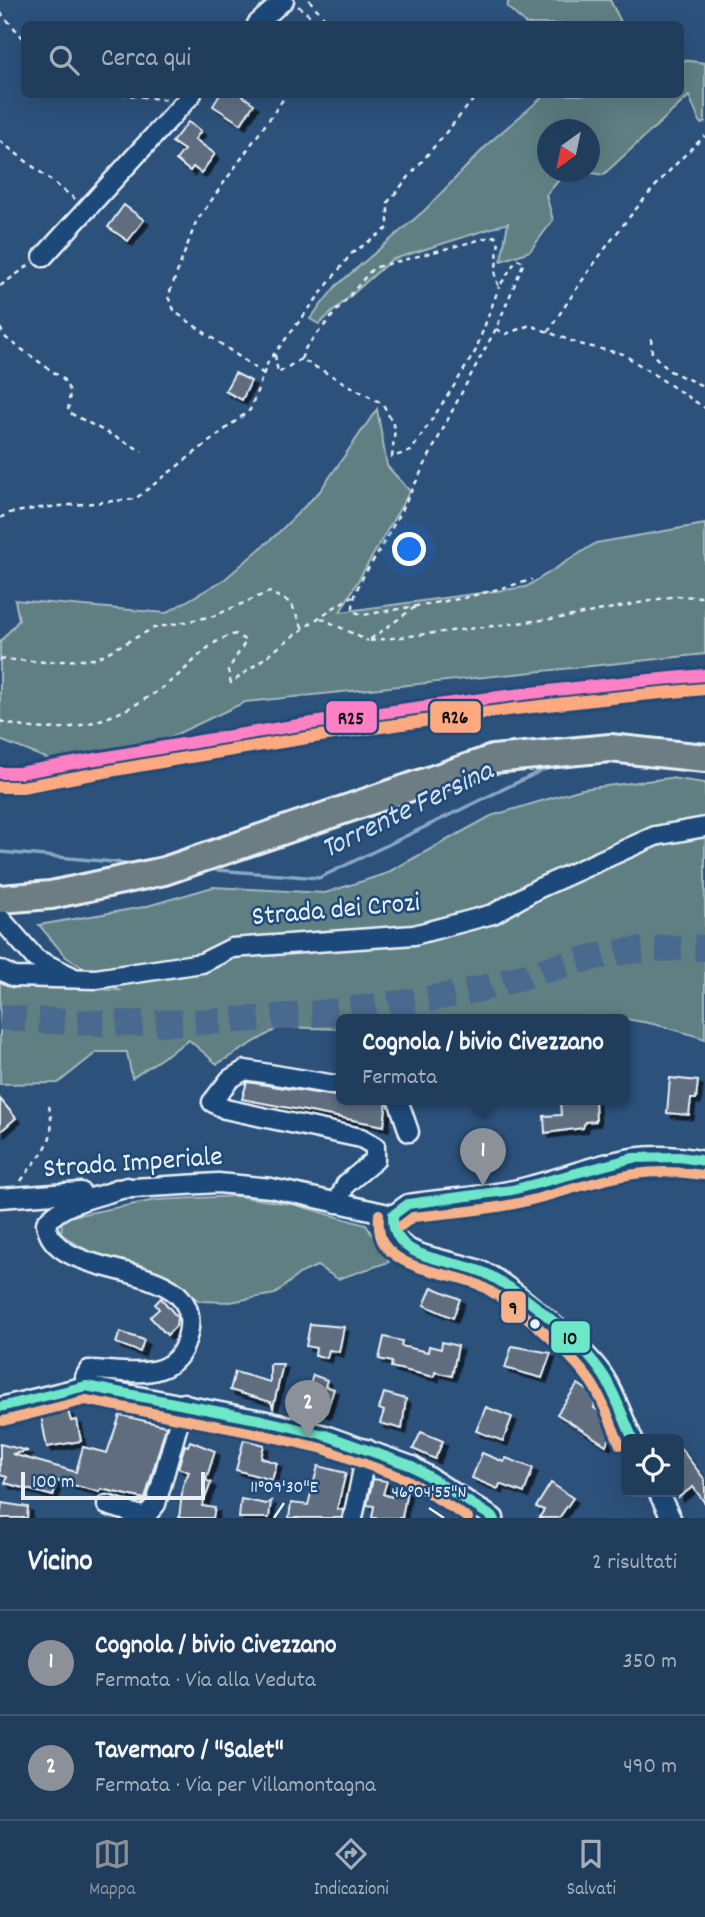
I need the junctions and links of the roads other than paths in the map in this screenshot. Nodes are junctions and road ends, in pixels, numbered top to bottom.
1 (284, 0) edge
2 (260, 21) edge
3 (189, 98) edge
4 (43, 257) road end
5 (705, 758) edge
6 (705, 827) edge
7 (0, 900) edge
8 (0, 918) edge
9 (0, 970) edge
10 (77, 978) junction
11 (336, 1085) edge
12 (400, 1105) edge
13 (409, 1132) dead end
14 (705, 1161) edge
15 (127, 1188) junction
16 (6, 1199) edge
17 (337, 1203) junction
18 (393, 1215) junction
19 (86, 1386) junction
20 (184, 1403) junction
21 (0, 1406) edge
22 (631, 1434) edge
23 (367, 1449) junction
24 (660, 1497) edge
25 (107, 1504) dead end
26 (353, 1518) edge
27 (494, 1518) edge
28 (670, 1518) edge

1 - 2 street
3 - 4 street
5 - 7 highway
6 - 10 street, Strada dei Crozi
8 - 10 street
9 - 10 street, Strada dei Crozi
11 - 17 street
12 - 13 street
14 - 18 street
15 - 16 street, Strada Imperiale
15 - 17 street, Strada Imperiale
15 - 19 street
17 - 18 street, Strada Imperiale
18 - 22 street
19 - 20 street
19 - 21 street
20 - 23 street
20 - 25 street
23 - 26 street
23 - 27 street
24 - 28 street

